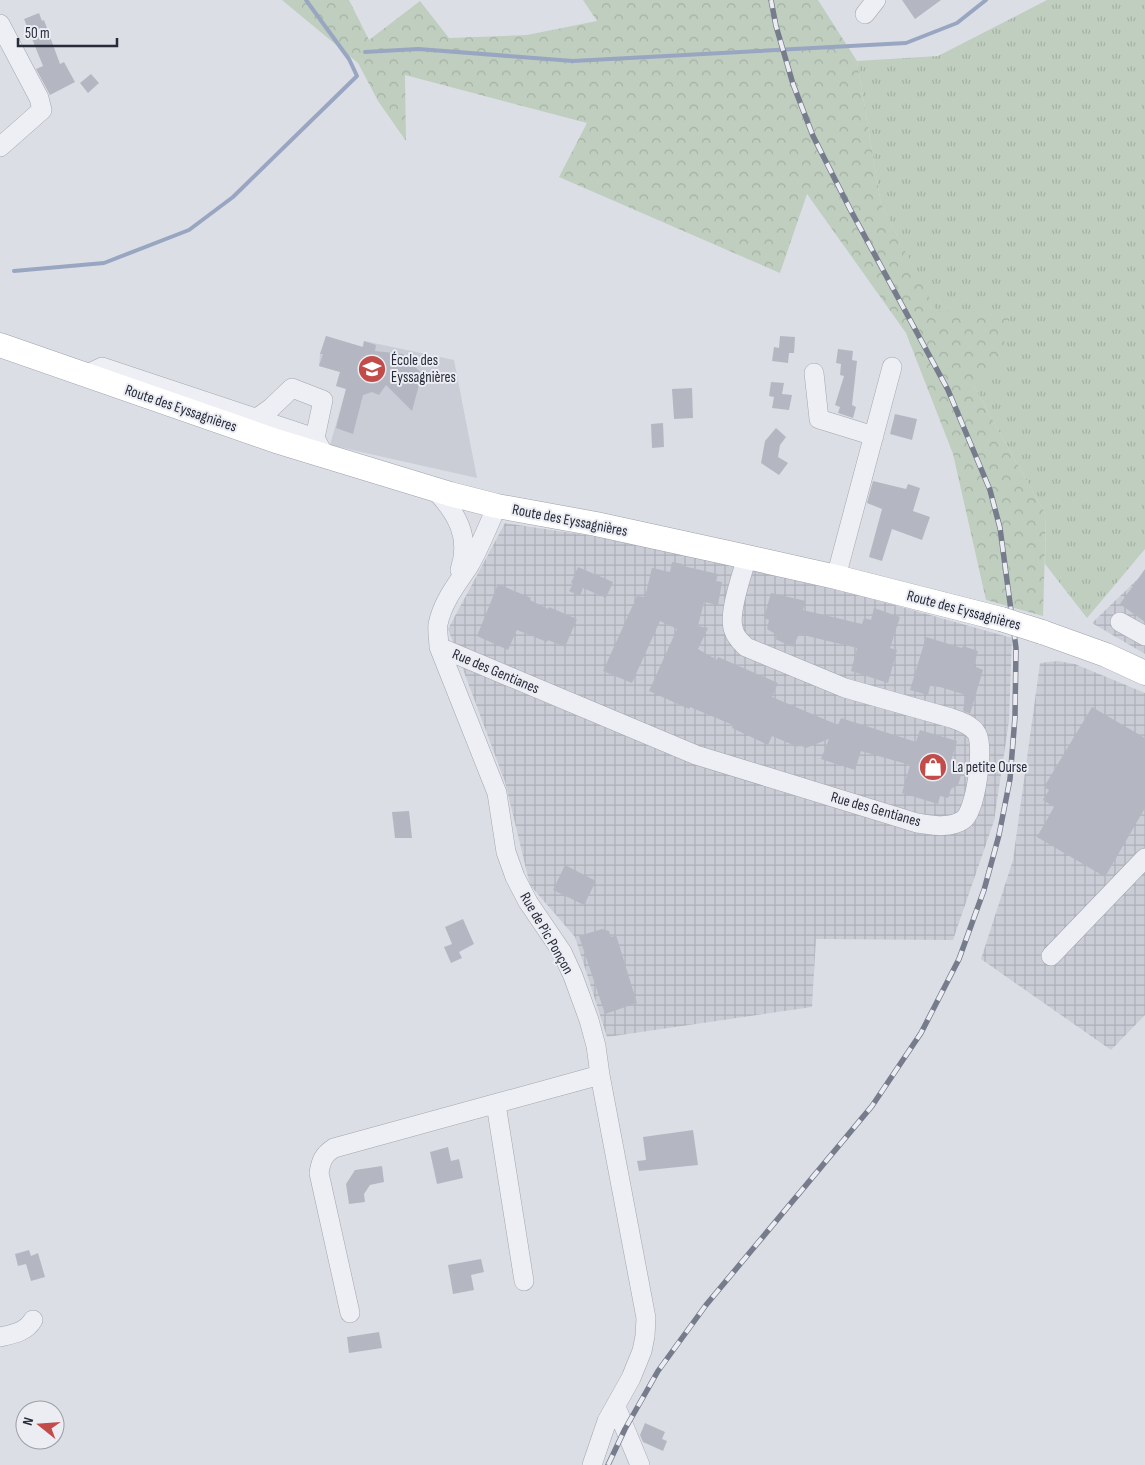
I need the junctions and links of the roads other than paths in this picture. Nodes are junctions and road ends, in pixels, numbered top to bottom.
1 (0, 24) edge
2 (0, 148) edge
3 (0, 345) edge
4 (892, 367) dead end
5 (814, 373) dead end
6 (248, 424) junction
7 (874, 436) junction
8 (320, 447) junction
9 (434, 489) junction
10 (486, 503) junction
11 (460, 527) junction
12 (484, 536) junction
13 (747, 557) junction
14 (836, 577) junction
15 (456, 583) junction
16 (1120, 622) dead end
17 (1145, 636) edge
18 (439, 647) junction
19 (1145, 674) edge
20 (1145, 858) edge
21 (1051, 956) dead end
22 (600, 1075) junction
23 (496, 1104) junction
24 (524, 1281) dead end
25 (350, 1313) dead end
26 (33, 1320) dead end
27 (0, 1337) edge
28 (616, 1406) junction
29 (592, 1465) edge
30 (640, 1465) edge

1 - 2 street
3 - 6 main road, Route des Eyssagnières
4 - 7 street
5 - 7 street
6 - 8 main road, Route des Eyssagnières
6 - 8 street
7 - 14 street
8 - 9 main road, Route des Eyssagnières
9 - 10 main road, Route des Eyssagnières
9 - 11 street, Rue de Pic Ponçon
10 - 11 street
10 - 12 street, Rue de Pic Ponçon
10 - 13 main road, Route des Eyssagnières
11 - 12 street
11 - 15 street, Rue de Pic Ponçon
12 - 15 street, Rue de Pic Ponçon
13 - 14 main road, Route des Eyssagnières
13 - 18 street, Rue des Gentianes
14 - 19 main road, Route des Eyssagnières, bridge
15 - 18 street, Rue de Pic Ponçon
16 - 17 street
18 - 22 street, Rue de Pic Ponçon
20 - 21 street
22 - 23 street
22 - 28 street, Rue de Pic Ponçon
23 - 24 street
23 - 25 street
26 - 27 street
28 - 29 street, Rue de Pic Ponçon
28 - 30 street

